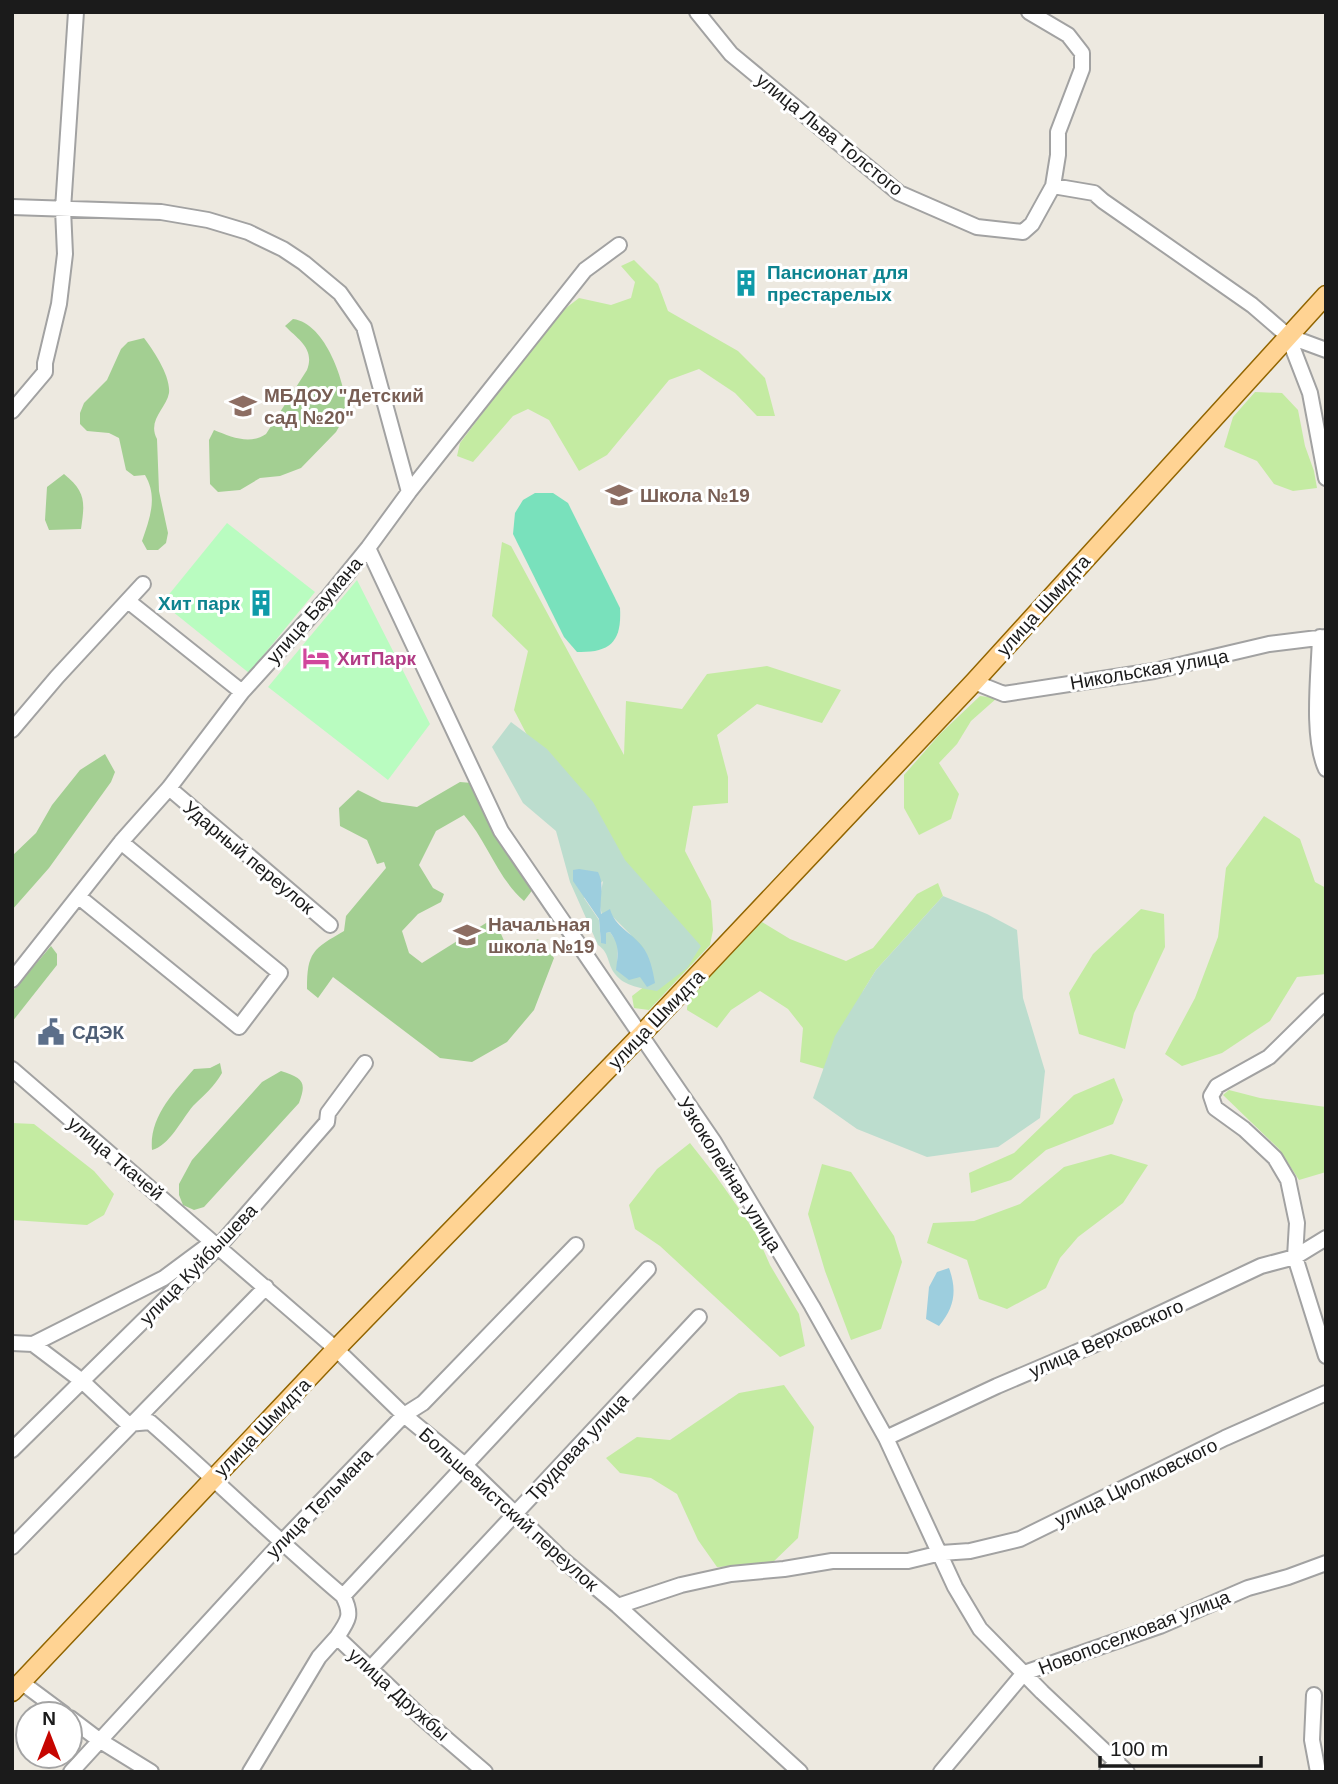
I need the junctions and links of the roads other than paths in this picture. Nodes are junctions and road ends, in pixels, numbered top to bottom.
1 (76, 12) edge
2 (697, 12) edge
3 (1029, 12) edge
4 (1054, 186) junction
5 (12, 207) edge
6 (63, 209) junction
7 (619, 245) dead end
8 (1326, 295) edge
9 (1288, 336) junction
10 (1326, 350) edge
11 (12, 411) edge
12 (1326, 478) edge
13 (409, 492) junction
14 (368, 548) junction
15 (143, 584) dead end
16 (128, 601) junction
17 (1323, 637) edge
18 (974, 682) junction
19 (242, 692) junction
20 (12, 730) edge
21 (1326, 769) edge
22 (169, 789) junction
23 (121, 842) junction
24 (79, 897) junction
25 (330, 925) dead end
26 (12, 979) edge
27 (1326, 1001) edge
28 (640, 1036) junction
29 (365, 1063) dead end
30 (12, 1069) edge
31 (1326, 1238) edge
32 (217, 1244) junction
33 (576, 1245) dead end
34 (1295, 1257) junction
35 (648, 1269) dead end
36 (266, 1287) junction
37 (699, 1317) dead end
38 (33, 1344) junction
39 (14, 1345) edge
40 (336, 1349) junction
41 (1326, 1356) edge
42 (82, 1381) junction
43 (1326, 1393) edge
44 (404, 1415) junction
45 (133, 1423) junction
46 (886, 1438) junction
47 (12, 1450) edge
48 (466, 1466) junction
49 (214, 1477) junction
50 (513, 1514) junction
51 (281, 1543) junction
52 (12, 1547) edge
53 (941, 1553) junction
54 (1326, 1563) edge
55 (343, 1596) junction
56 (618, 1606) junction
57 (337, 1637) junction
58 (370, 1670) junction
59 (1024, 1673) junction
60 (17, 1687) edge
61 (1314, 1695) dead end
62 (40, 1700) edge
63 (84, 1729) edge
64 (99, 1740) junction
65 (1117, 1769) edge
66 (71, 1772) edge
67 (151, 1772) edge
68 (250, 1772) edge
69 (485, 1772) edge
70 (800, 1772) edge
71 (941, 1772) edge
72 (1318, 1772) edge

1 - 6 street
2 - 4 street, улица Льва Толстого
3 - 4 street
4 - 9 street
5 - 6 street
6 - 11 street
6 - 13 street
7 - 13 street, улица Баумана
8 - 9 main road, улица Шмидта
9 - 10 street
9 - 12 street
9 - 18 main road, улица Шмидта
13 - 14 street, улица Баумана
14 - 19 street, улица Баумана
14 - 28 street, Узкоколейная улица
15 - 16 street
16 - 19 street
16 - 20 street
17 - 18 street, Никольская улица
17 - 21 street
18 - 28 main road, улица Шмидта
19 - 22 street, улица Баумана
22 - 23 street, улица Баумана
22 - 25 street, Ударный переулок
23 - 24 street, улица Баумана
23 - 24 street
24 - 26 street, улица Баумана
27 - 34 street
28 - 40 main road, улица Шмидта
28 - 46 street, Узкоколейная улица
29 - 32 street, улица Куйбышева
30 - 32 street, улица Ткачей
31 - 34 street, улица Верховского
32 - 36 street, Большевистский переулок
32 - 38 street
32 - 42 street, улица Куйбышева
33 - 44 street, улица Тельмана
34 - 41 street
34 - 46 street, улица Верховского
35 - 48 street
36 - 40 street, Большевистский переулок
36 - 45 street
37 - 50 street, Трудовая улица
38 - 39 street
38 - 42 street
40 - 44 street, Большевистский переулок
40 - 49 main road, улица Шмидта
42 - 45 street
42 - 47 street, улица Куйбышева
43 - 53 street, улица Циолковского
44 - 48 street, Большевистский переулок
44 - 51 street, улица Тельмана
45 - 49 street
45 - 52 street
46 - 53 street, Узкоколейная улица
48 - 50 street, Большевистский переулок
48 - 55 street
49 - 51 street
49 - 60 main road, улица Шмидта
50 - 56 street, Большевистский переулок
50 - 58 street, Трудовая улица
51 - 55 street
51 - 64 street, улица Тельмана
53 - 56 street, улица Циолковского
53 - 59 street, Узкоколейная улица
54 - 59 street, Новопоселковая улица
55 - 57 street, улица Дружбы
56 - 70 street, Большевистский переулок
57 - 58 street, улица Дружбы
57 - 68 street
58 - 69 street, улица Дружбы
59 - 65 street, Узкоколейная улица
59 - 71 street, Новопоселковая улица
60 - 62 street
61 - 72 street
63 - 64 street
64 - 66 street, улица Тельмана
64 - 67 street

